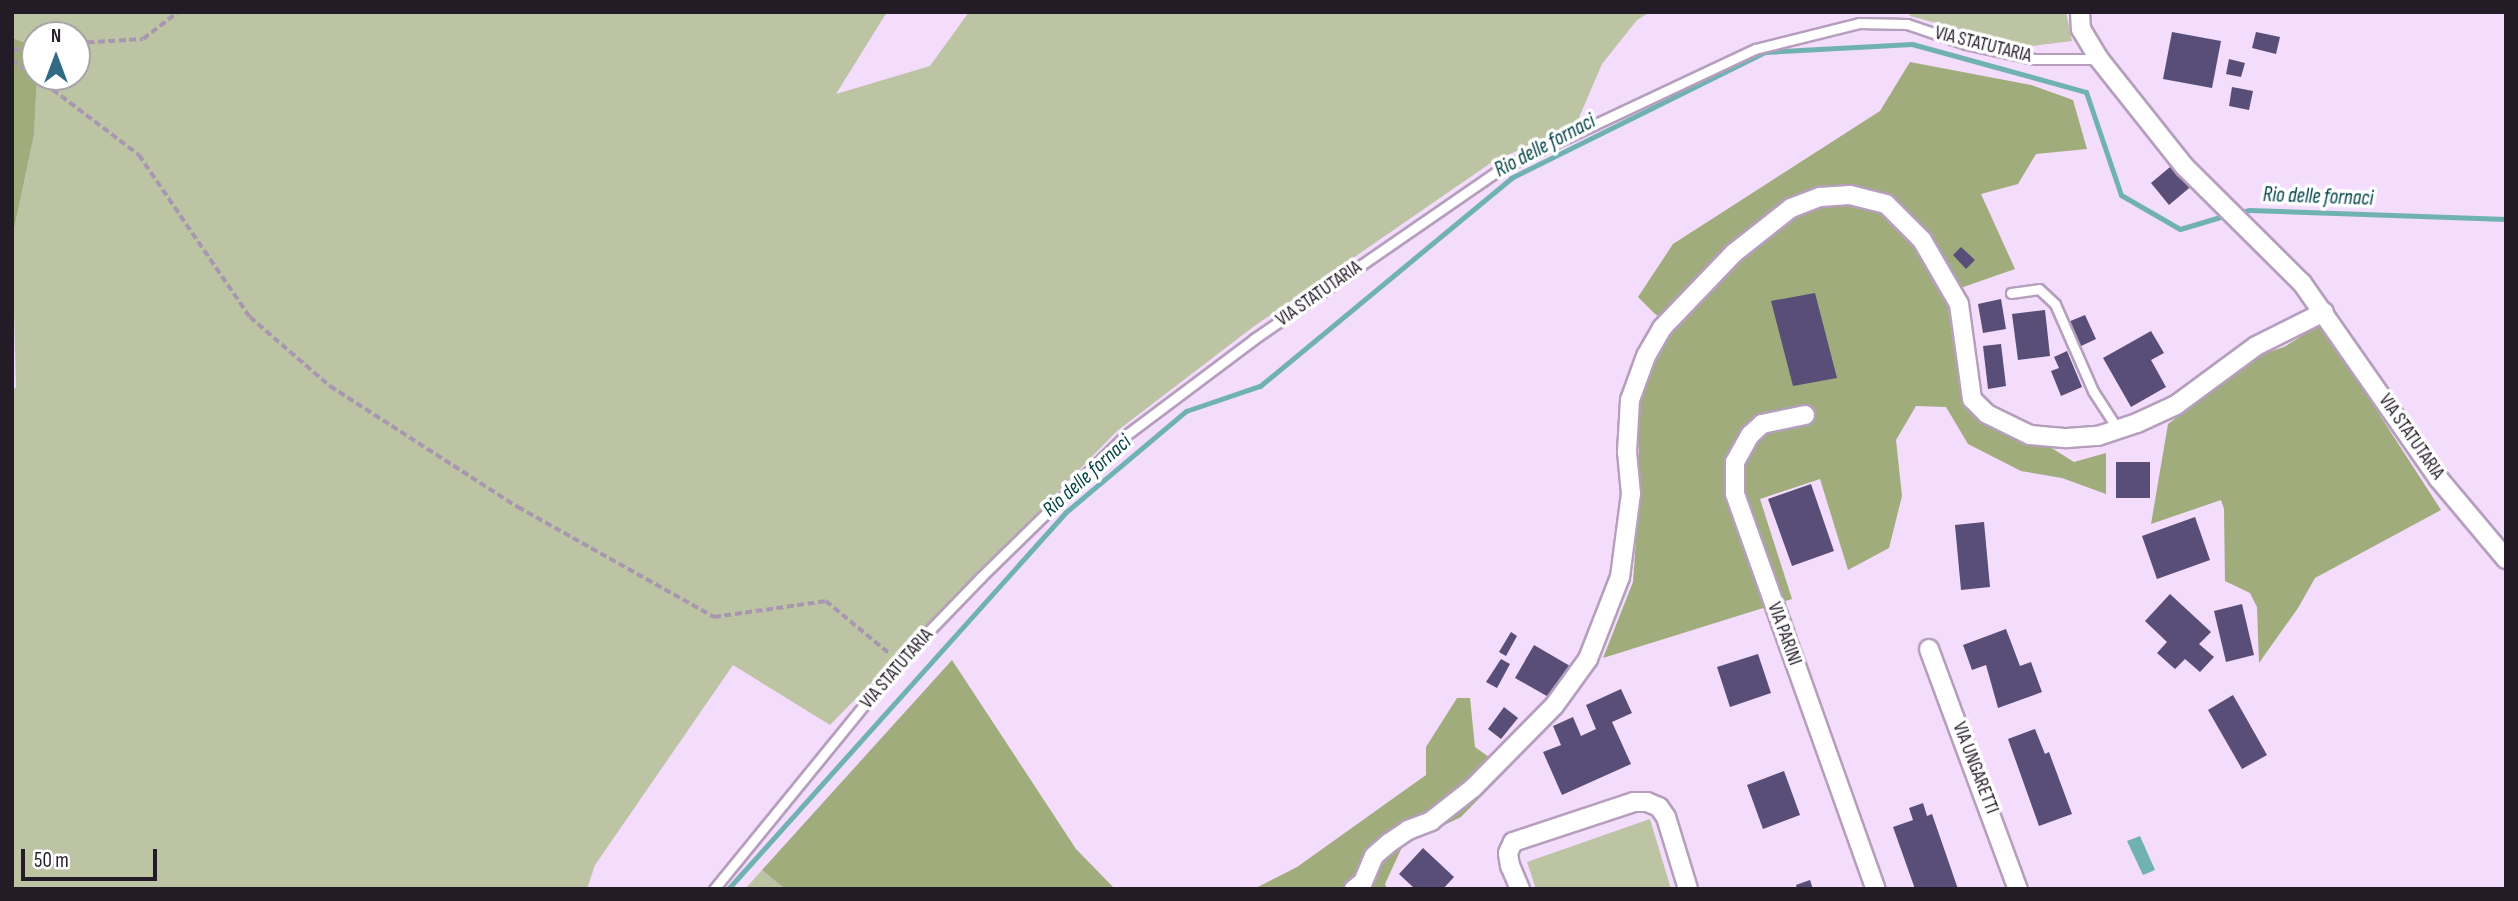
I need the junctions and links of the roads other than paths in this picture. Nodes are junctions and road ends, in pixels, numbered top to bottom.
1 (2080, 12) edge
2 (2099, 59) junction
3 (2011, 293) dead end
4 (2324, 312) junction
5 (1805, 415) dead end
6 (2117, 428) junction
7 (2506, 559) edge
8 (1929, 649) dead end
9 (714, 889) edge
10 (1354, 889) edge
11 (1520, 889) edge
12 (1688, 889) edge
13 (1876, 889) edge
14 (2018, 889) edge

1 - 2 street, VIA STATUTARIA
2 - 4 street, VIA STATUTARIA
2 - 9 lane, VIA STATUTARIA
3 - 6 lane
4 - 6 street
4 - 7 street, VIA STATUTARIA
5 - 13 street, VIA PARINI
6 - 10 street
8 - 14 street, VIA UNGARETTI
11 - 12 street

